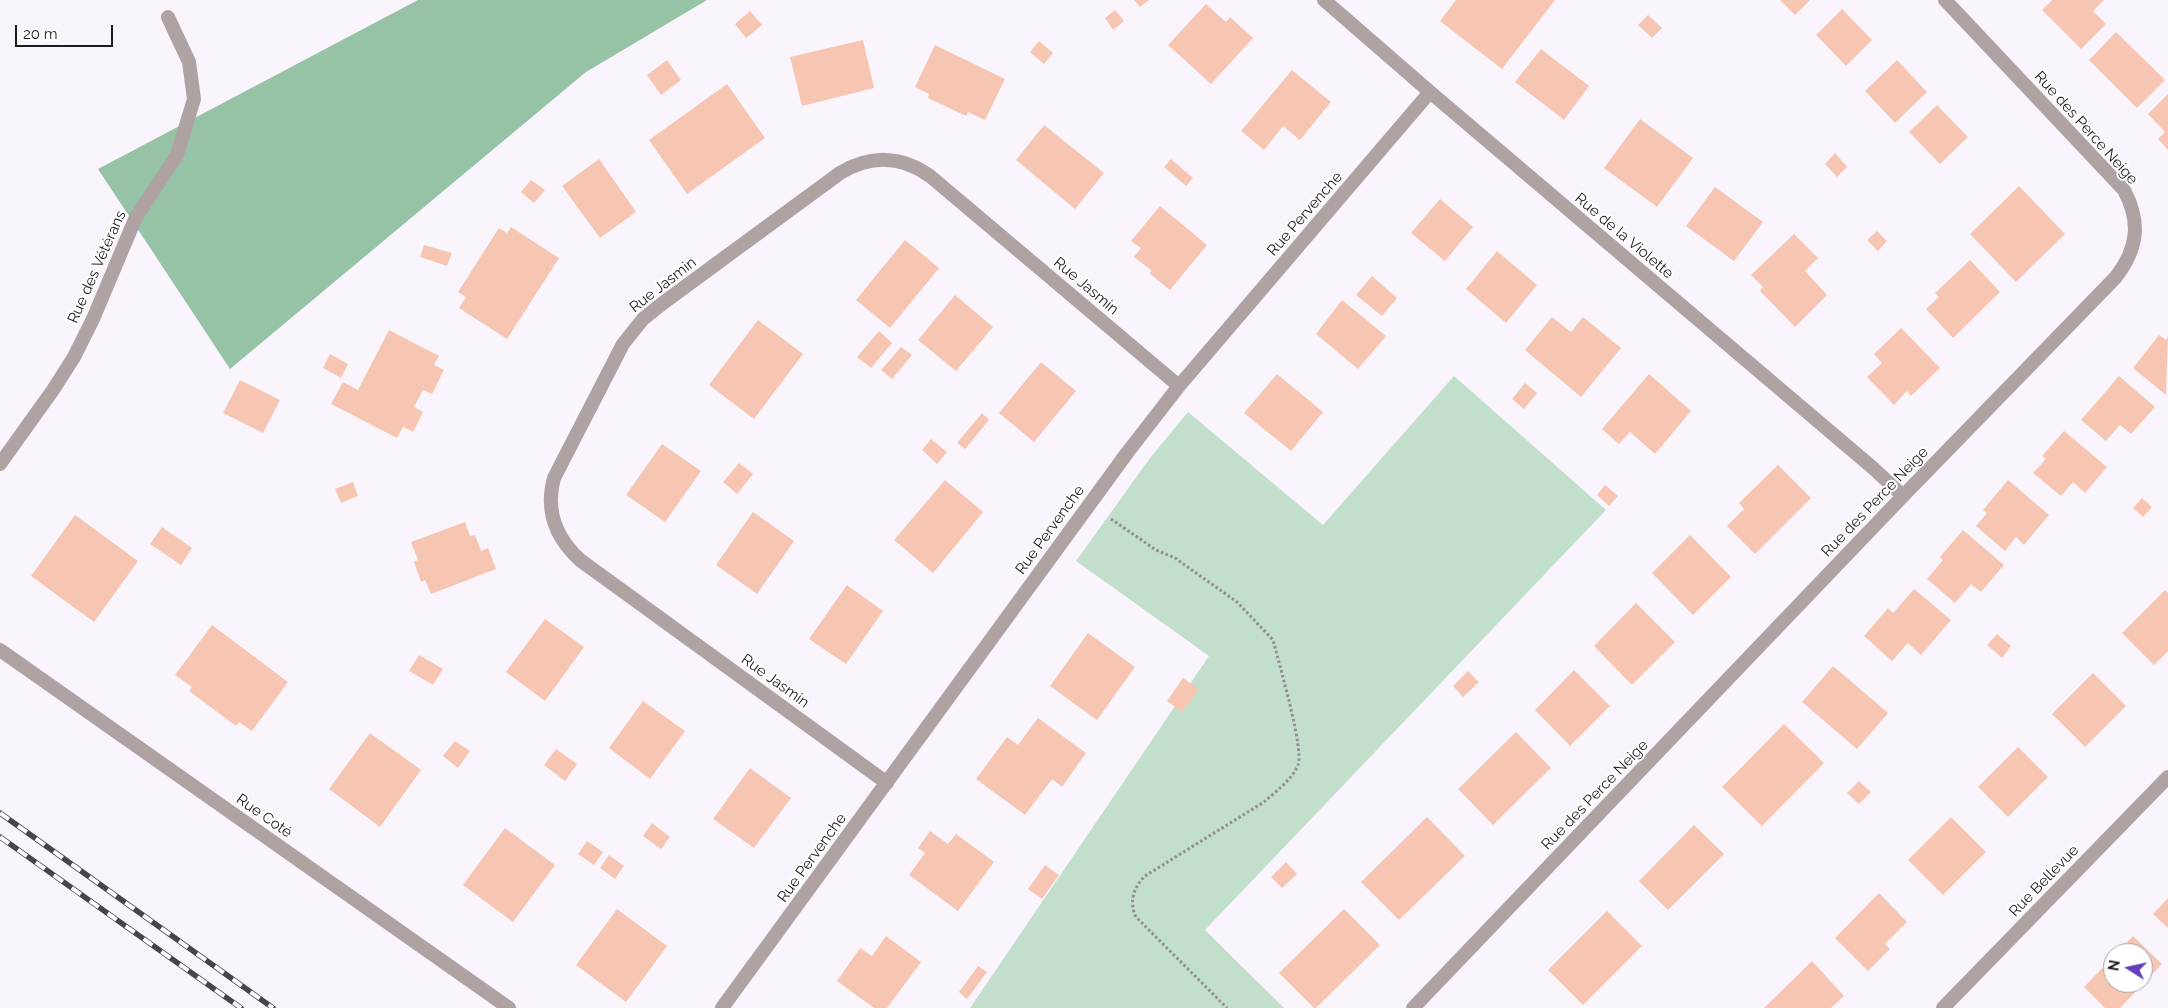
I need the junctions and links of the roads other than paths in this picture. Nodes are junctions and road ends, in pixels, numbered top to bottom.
1 (1324, 0) edge
2 (1945, 0) edge
3 (168, 17) dead end
4 (1430, 92) junction
5 (1178, 386) junction
6 (0, 464) edge
7 (1903, 496) junction
8 (0, 650) edge
9 (2168, 777) edge
10 (887, 783) junction
11 (509, 1008) edge
12 (722, 1008) edge
13 (1413, 1008) edge
14 (1944, 1008) edge

1 - 4 street, Rue de la Violette
2 - 7 street, Rue des Perce Neige
3 - 6 street, Rue des Vétérans
4 - 5 street, Rue Pervenche
4 - 7 street, Rue de la Violette
5 - 10 street, Rue Pervenche
5 - 10 street, Rue Jasmin
7 - 13 street, Rue des Perce Neige
8 - 11 street, Rue Coté
9 - 14 street, Rue Bellevue
10 - 12 street, Rue Pervenche

